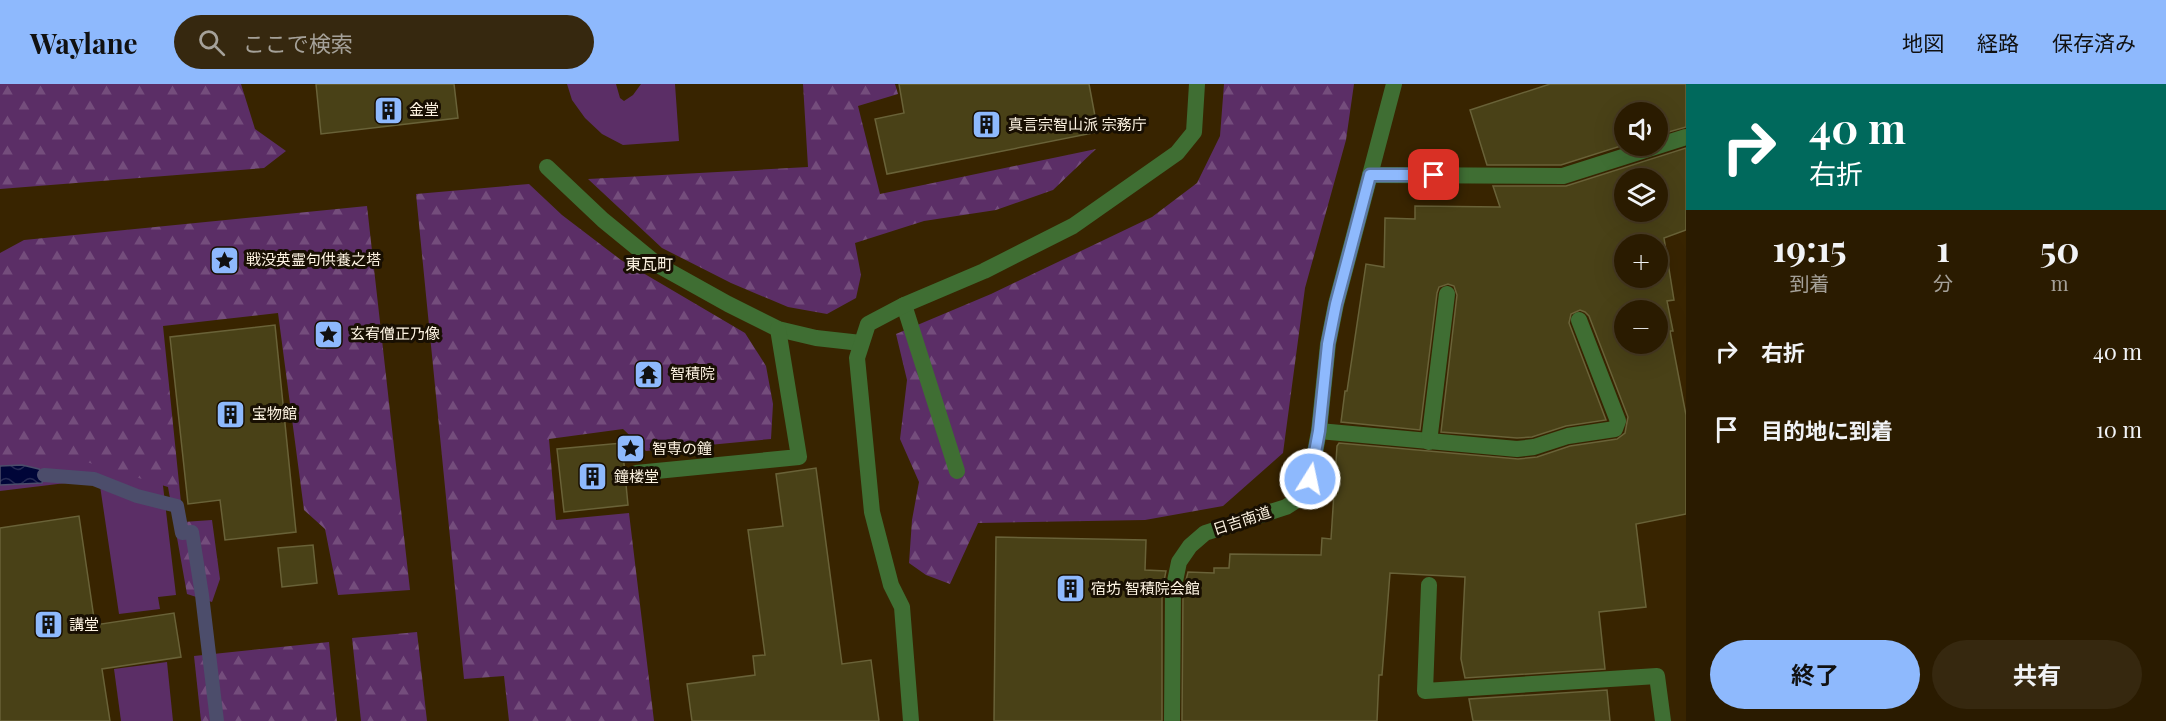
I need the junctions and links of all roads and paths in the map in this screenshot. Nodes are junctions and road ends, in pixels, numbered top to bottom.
1 (1197, 84) edge
2 (1394, 84) edge
3 (1686, 137) edge
4 (547, 167) dead end
5 (1370, 175) junction
6 (1447, 294) dead end
7 (904, 305) junction
8 (1579, 320) dead end
9 (778, 329) junction
10 (861, 343) junction
11 (1319, 431) junction
12 (1429, 442) junction
13 (957, 471) dead end
14 (636, 473) dead end
15 (1429, 585) dead end
16 (911, 721) edge
17 (1172, 721) edge
18 (1663, 721) edge

1 - 7 street
2 - 5 street, 日吉南道
3 - 5 street
4 - 9 street
5 - 11 street, 日吉南道
6 - 12 street
7 - 10 street
7 - 13 street
8 - 12 street
9 - 10 street
9 - 14 street
10 - 16 street
11 - 12 street
11 - 17 street, 日吉南道
15 - 18 street

